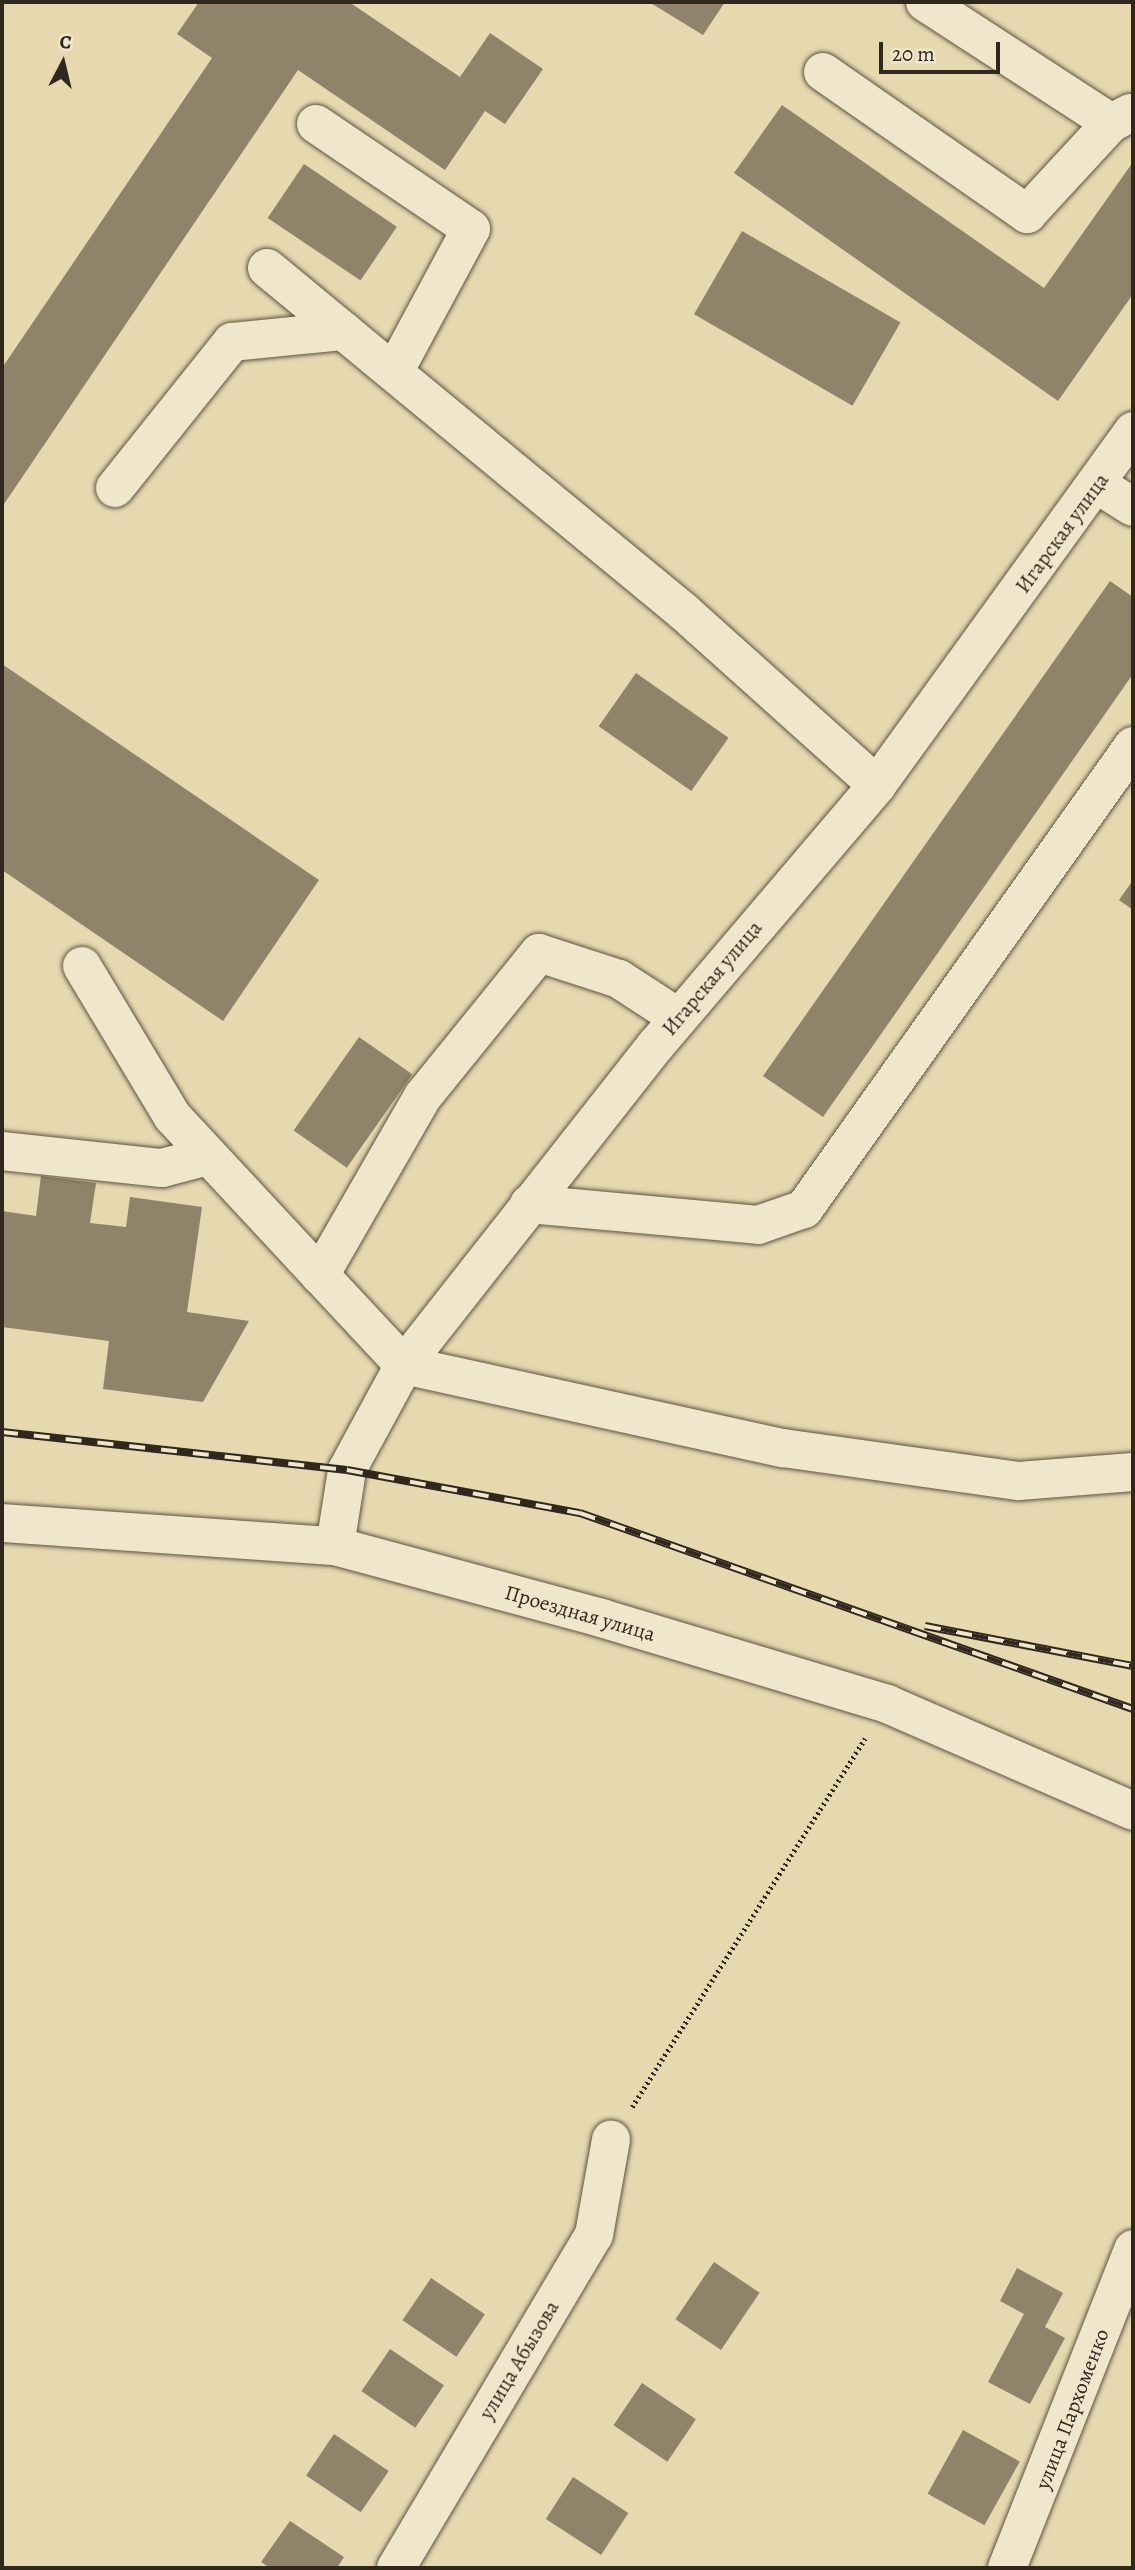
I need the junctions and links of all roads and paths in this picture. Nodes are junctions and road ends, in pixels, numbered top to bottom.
1 (925, 2) edge
2 (823, 72) dead end
3 (1122, 118) edge
4 (316, 124) dead end
5 (267, 268) dead end
6 (343, 331) junction
7 (394, 372) junction
8 (1133, 431) edge
9 (1098, 485) junction
10 (115, 488) dead end
11 (1133, 507) edge
12 (1133, 746) edge
13 (877, 785) junction
14 (82, 966) dead end
15 (679, 1018) junction
16 (2, 1151) edge
17 (208, 1156) junction
18 (530, 1204) junction
19 (320, 1275) junction
20 (404, 1365) junction
21 (1133, 1472) edge
22 (2, 1523) edge
23 (335, 1546) junction
24 (887, 1704) junction
25 (1133, 1811) edge
26 (611, 2140) joint
27 (1133, 2249) edge
28 (396, 2568) edge
29 (1007, 2568) edge

1 - 3 street
2 - 3 street
4 - 7 street
5 - 6 street
6 - 7 street
6 - 10 street
7 - 13 street
8 - 9 street, Игарская улица
9 - 11 street
9 - 13 street, Игарская улица
12 - 18 street
13 - 15 street, Игарская улица
14 - 17 street
15 - 18 street, Игарская улица
15 - 19 street
16 - 17 street
17 - 19 street
18 - 20 street, Игарская улица
19 - 20 street
20 - 21 street
20 - 23 street, Игарская улица
22 - 23 street, Проездная улица
23 - 24 street, Проездная улица
24 - 25 street, Проездная улица
24 - 26 path
26 - 28 street, улица Абызова
27 - 29 street, улица Пархоменко

